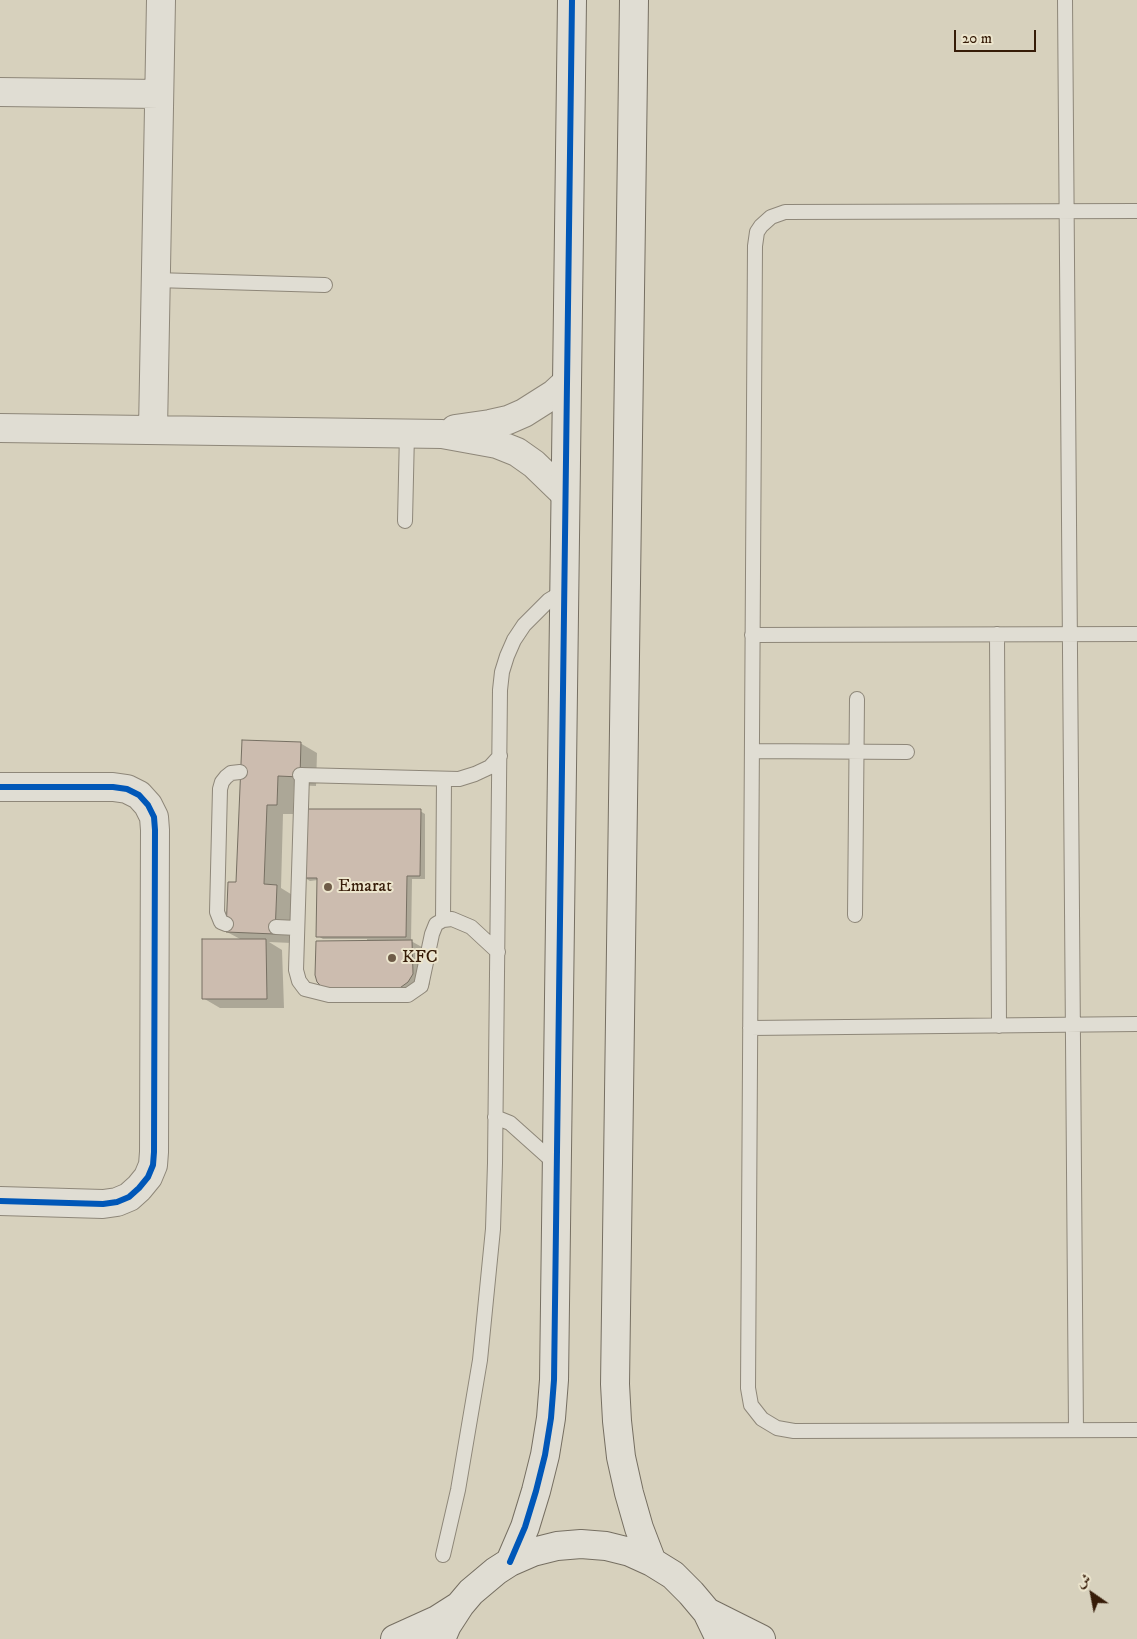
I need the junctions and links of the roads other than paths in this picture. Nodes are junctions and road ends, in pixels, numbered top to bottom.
1 (161, 0) edge
2 (572, 0) edge
3 (634, 0) edge
4 (1065, 0) edge
5 (0, 92) edge
6 (159, 94) junction
7 (1067, 211) junction
8 (1137, 211) edge
9 (156, 280) junction
10 (325, 285) dead end
11 (567, 382) junction
12 (0, 428) edge
13 (152, 430) junction
14 (407, 434) junction
15 (442, 434) junction
16 (565, 494) junction
17 (405, 521) dead end
18 (564, 590) junction
19 (997, 634) junction
20 (1070, 634) junction
21 (1137, 634) edge
22 (752, 635) junction
23 (857, 699) dead end
24 (752, 751) junction
25 (856, 752) junction
26 (907, 752) dead end
27 (500, 756) junction
28 (240, 772) dead end
29 (444, 779) junction
30 (0, 787) edge
31 (855, 915) dead end
32 (443, 920) junction
33 (226, 924) dead end
34 (276, 927) dead end
35 (297, 928) junction
36 (498, 952) junction
37 (1137, 1024) edge
38 (1073, 1025) junction
39 (999, 1026) junction
40 (750, 1028) junction
41 (496, 1117) junction
42 (557, 1165) junction
43 (0, 1201) edge
44 (1076, 1430) junction
45 (1137, 1430) edge
46 (443, 1554) dead end
47 (510, 1562) junction
48 (652, 1562) junction
49 (460, 1605) junction
50 (706, 1612) junction
51 (395, 1639) edge
52 (442, 1639) edge
53 (720, 1639) edge
54 (761, 1639) edge

1 - 6 street
2 - 11 street
3 - 48 street
4 - 7 lane
5 - 6 street
6 - 9 street
7 - 8 lane
7 - 20 lane
7 - 22 lane
9 - 10 lane
9 - 13 street
11 - 15 street
11 - 16 street
12 - 13 street
13 - 14 street
14 - 15 street
14 - 17 lane
15 - 16 street
16 - 18 street
18 - 27 lane
18 - 42 street
19 - 20 lane
19 - 22 lane
19 - 39 lane
20 - 21 lane
20 - 38 lane
22 - 24 lane
23 - 25 lane
24 - 25 lane
24 - 40 lane
25 - 26 lane
25 - 31 lane
27 - 29 lane
27 - 36 lane
28 - 33 lane
29 - 32 lane
29 - 35 lane
30 - 43 street
32 - 35 lane
32 - 36 lane
34 - 35 lane
36 - 41 lane
37 - 38 lane
38 - 39 lane
38 - 44 lane
39 - 40 lane
40 - 44 lane
41 - 42 lane
41 - 46 lane
42 - 47 street
44 - 45 lane
47 - 48 street
47 - 49 street
48 - 50 street
49 - 51 street
49 - 52 street
50 - 53 street
50 - 54 street

